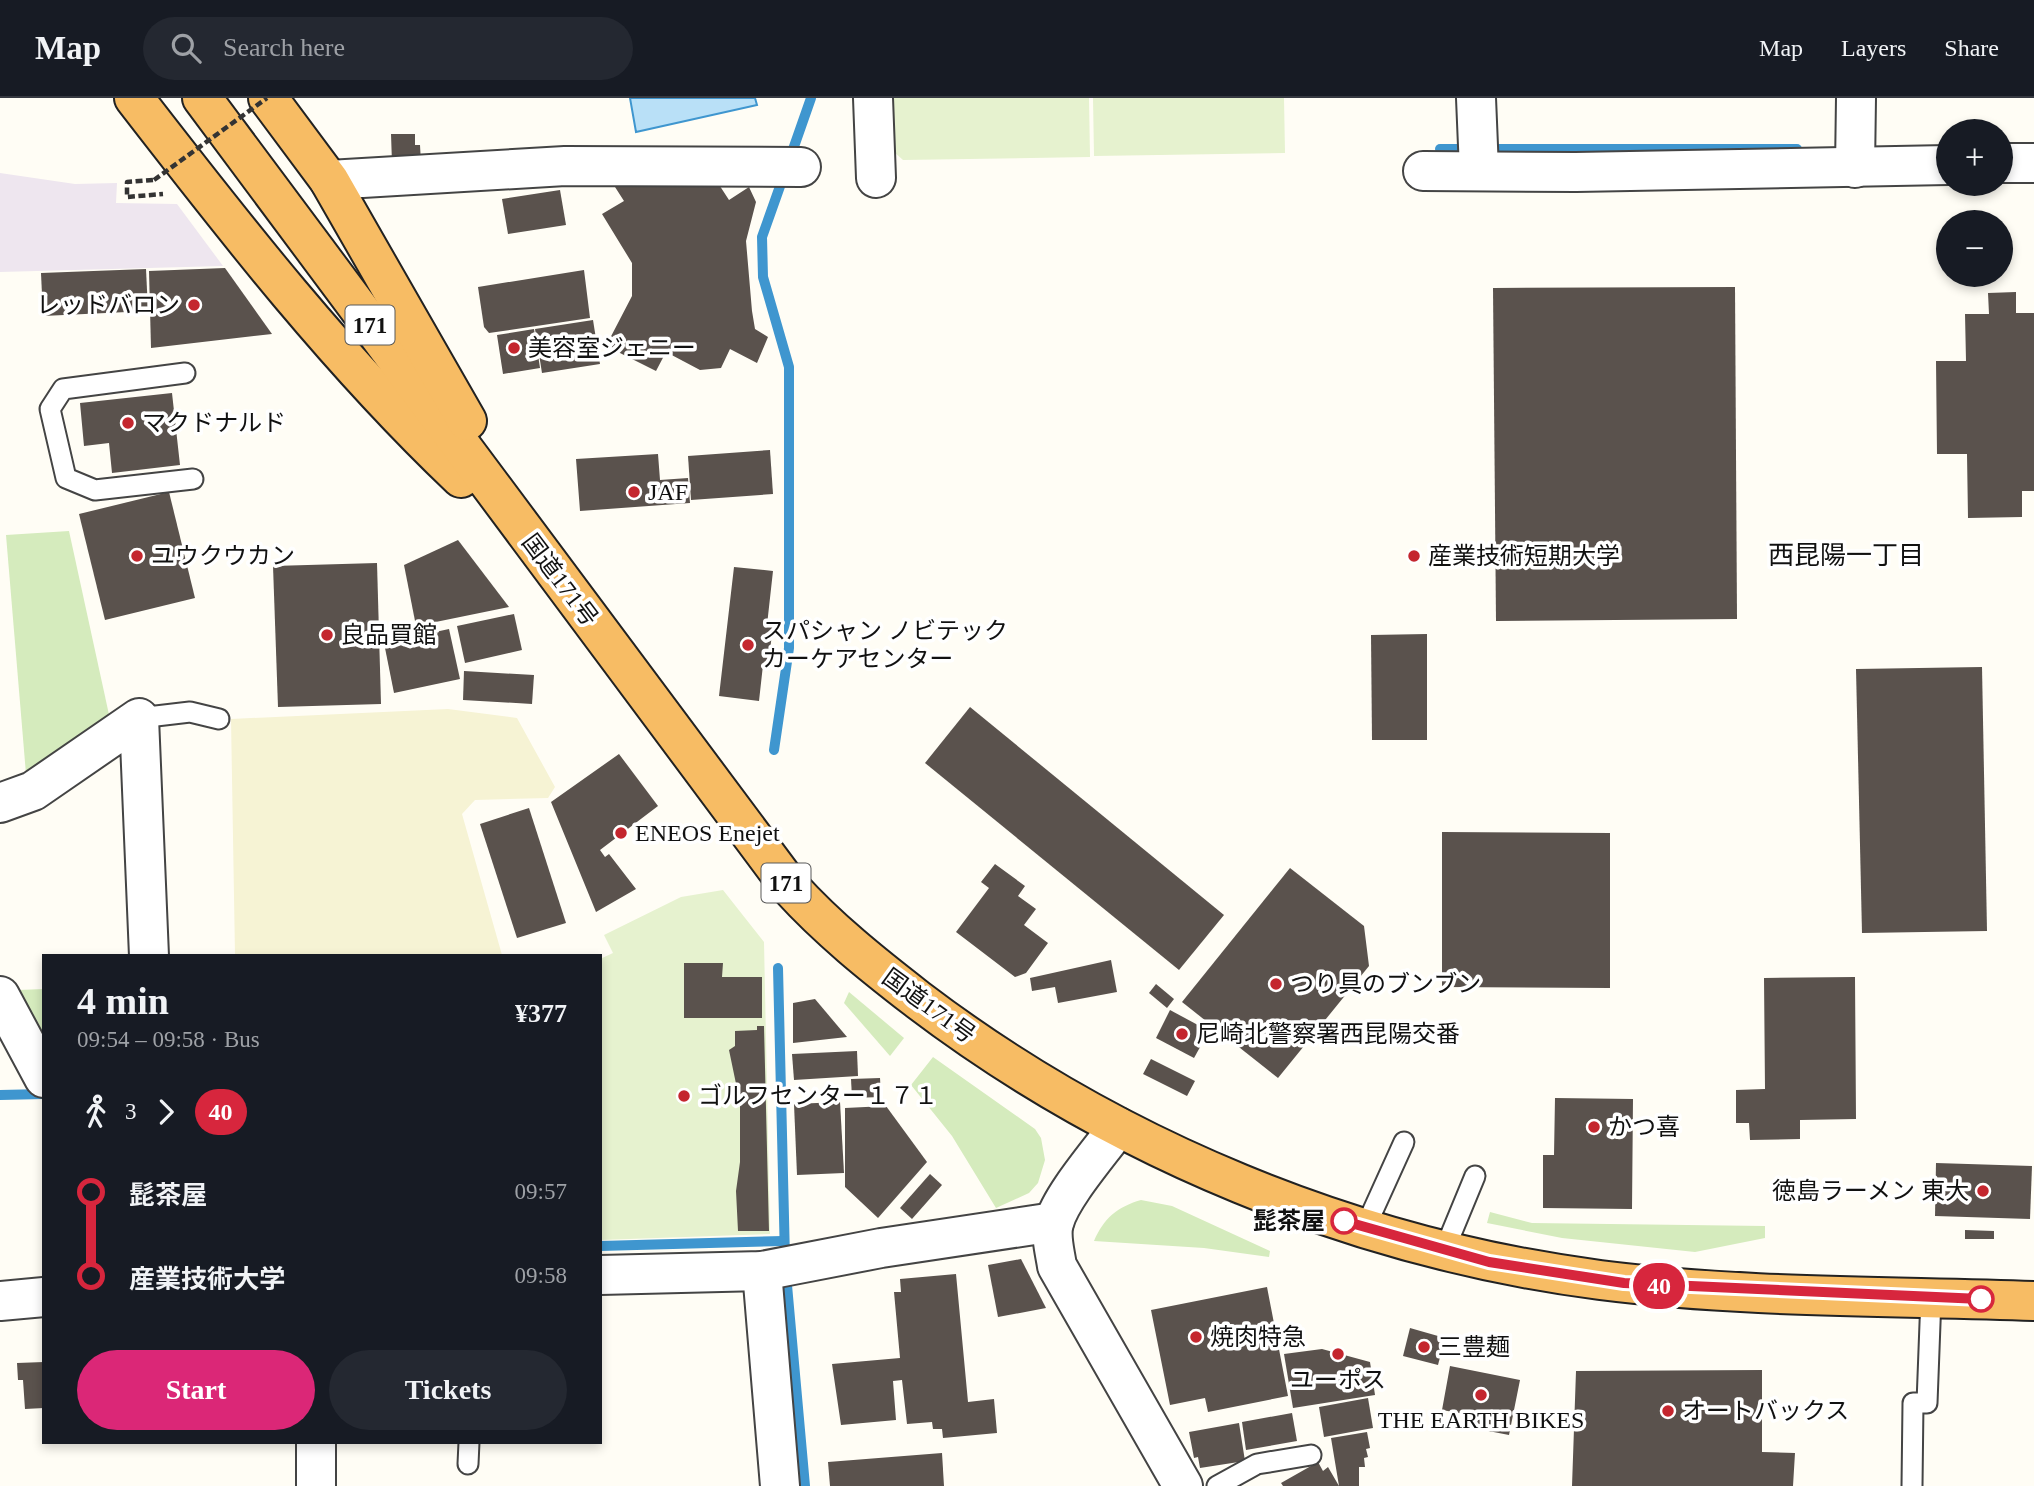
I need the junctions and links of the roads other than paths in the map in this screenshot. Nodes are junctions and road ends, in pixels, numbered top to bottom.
1 (134, 98) edge
2 (202, 98) edge
3 (267, 98) edge
4 (873, 98) edge
5 (1476, 98) edge
6 (1856, 98) edge
7 (2013, 163) edge
8 (2034, 163) edge
9 (1936, 165) edge
10 (786, 167) dead end
11 (1855, 168) junction
12 (1479, 170) junction
13 (1423, 171) dead end
14 (876, 178) dead end
15 (329, 180) junction
16 (185, 373) dead end
17 (193, 479) dead end
18 (538, 552) junction
19 (139, 718) junction
20 (219, 719) dead end
21 (0, 803) edge
22 (149, 954) edge
23 (0, 996) edge
24 (42, 1074) edge
25 (1118, 1127) junction
26 (1404, 1142) dead end
27 (1475, 1176) dead end
28 (1054, 1222) junction
29 (1365, 1228) junction
30 (1444, 1251) junction
31 (762, 1271) junction
32 (602, 1275) edge
33 (42, 1297) edge
34 (1931, 1297) junction
35 (0, 1301) edge
36 (2034, 1301) edge
37 (316, 1444) edge
38 (469, 1444) edge
39 (1311, 1455) dead end
40 (468, 1464) dead end
41 (316, 1486) edge
42 (780, 1486) edge
43 (1183, 1486) edge
44 (1217, 1486) edge
45 (1912, 1486) edge

1 - 18 highway
2 - 18 highway, 国道171号 / 171
3 - 15 highway
4 - 14 street
5 - 12 street
6 - 11 street
7 - 8 street
9 - 11 street
10 - 15 street
11 - 12 street
12 - 13 street
15 - 18 highway
16 - 17 lane
18 - 25 highway, 国道171号 / 171
19 - 20 lane
19 - 21 street
19 - 22 street
23 - 24 street
25 - 28 street
25 - 29 highway, 国道171号 / 171
26 - 29 lane
27 - 30 lane
28 - 31 street
28 - 43 street
29 - 30 highway, 国道171号 / 171
30 - 34 highway, 国道171号 / 171
31 - 32 street
31 - 42 street
33 - 35 street
34 - 36 highway, 国道171号 / 171
34 - 45 lane
37 - 41 street
38 - 40 lane
39 - 44 lane

